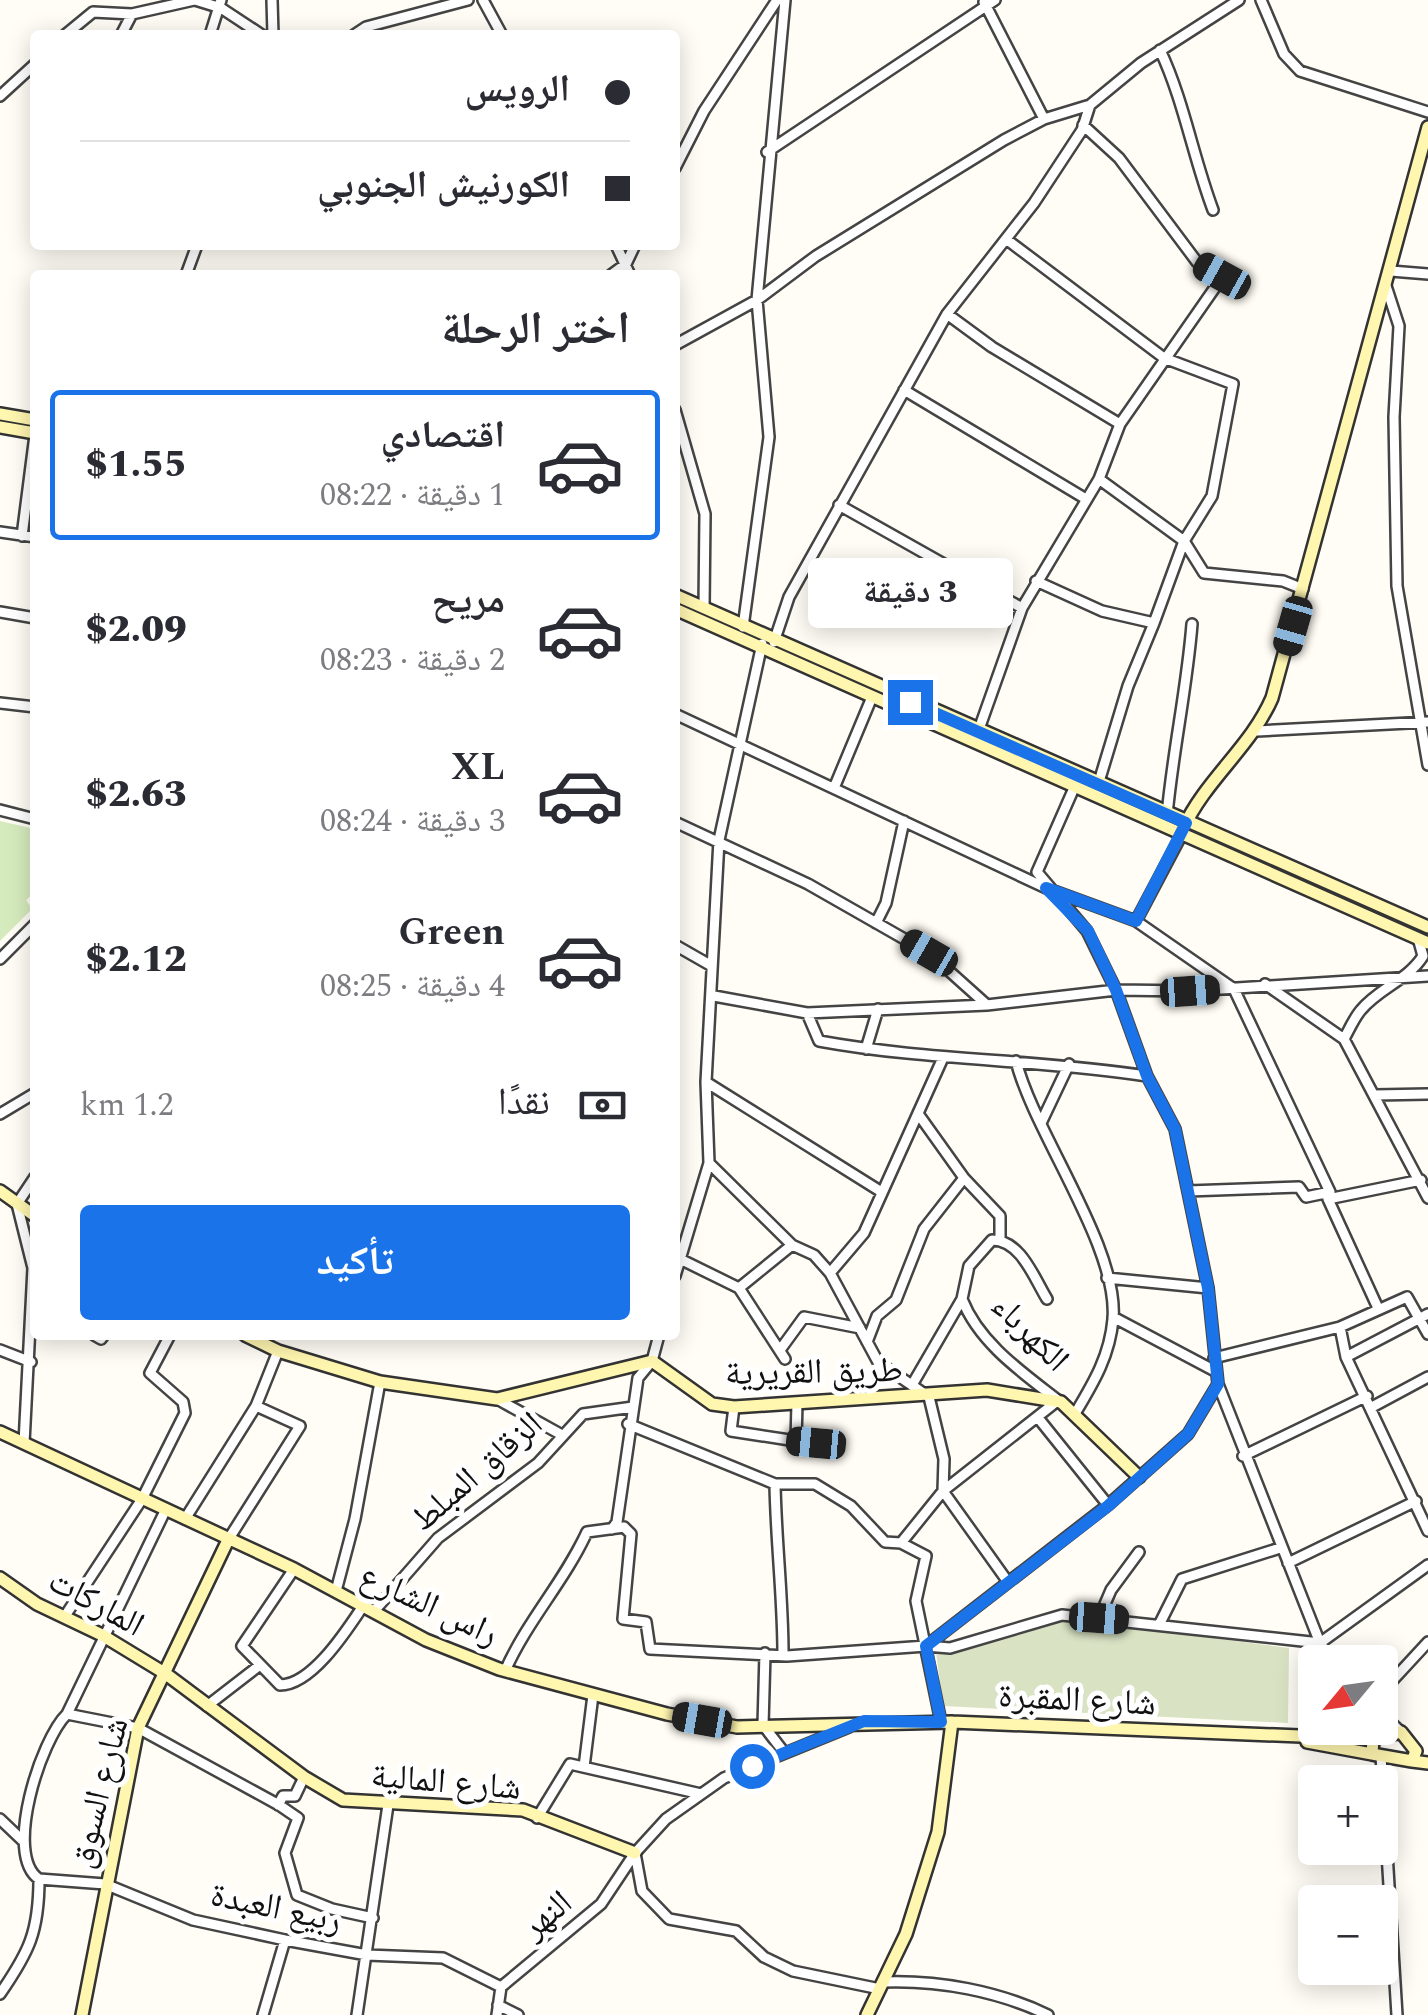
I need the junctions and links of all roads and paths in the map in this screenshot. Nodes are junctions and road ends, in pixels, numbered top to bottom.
1 (195, 0) edge
2 (272, 0) edge
3 (468, 0) edge
4 (483, 0) edge
5 (777, 0) edge
6 (785, 0) edge
7 (994, 0) edge
8 (1261, 0) edge
9 (1233, 2) edge
10 (221, 4) edge
11 (984, 4) edge
12 (132, 14) junction
13 (70, 30) edge
14 (124, 30) edge
15 (212, 30) edge
16 (255, 30) edge
17 (273, 30) edge
18 (362, 30) edge
19 (499, 30) edge
20 (1160, 50) junction
21 (30, 73) edge
22 (0, 96) edge
23 (1090, 105) junction
24 (1428, 112) edge
25 (1044, 119) junction
26 (1084, 125) junction
27 (1428, 128) edge
28 (768, 152) junction
29 (680, 158) edge
30 (1424, 164) edge
31 (1213, 210) dead end
32 (1006, 239) junction
33 (619, 250) edge
34 (633, 250) edge
35 (626, 264) junction
36 (618, 270) edge
37 (628, 270) edge
38 (1391, 270) junction
39 (1428, 274) edge
40 (1386, 286) junction
41 (757, 300) junction
42 (947, 314) junction
43 (680, 341) edge
44 (1164, 358) junction
45 (904, 390) junction
46 (0, 414) edge
47 (30, 419) edge
48 (1120, 424) junction
49 (0, 426) edge
50 (680, 427) edge
51 (30, 433) edge
52 (30, 473) edge
53 (1099, 479) junction
54 (1086, 499) junction
55 (839, 505) junction
56 (0, 532) edge
57 (22, 536) junction
58 (30, 537) edge
59 (1184, 541) junction
60 (1036, 581) junction
61 (1304, 589) junction
62 (680, 597) edge
63 (704, 607) junction
64 (1022, 608) junction
65 (680, 611) edge
66 (0, 612) edge
67 (30, 617) edge
68 (1154, 623) junction
69 (1192, 624) dead end
70 (743, 626) junction
71 (766, 642) junction
72 (1428, 695) edge
73 (872, 697) junction
74 (1416, 702) junction
75 (0, 704) edge
76 (30, 707) edge
77 (680, 716) edge
78 (1424, 721) edge
79 (978, 732) junction
80 (1257, 732) junction
81 (737, 743) junction
82 (1428, 765) edge
83 (1098, 785) junction
84 (834, 788) junction
85 (1074, 788) junction
86 (0, 810) edge
87 (1166, 815) junction
88 (30, 818) edge
89 (904, 822) junction
90 (680, 824) edge
91 (1183, 830) junction
92 (719, 840) junction
93 (1046, 888) junction
94 (1136, 921) junction
95 (876, 923) junction
96 (1428, 927) edge
97 (30, 929) edge
98 (1423, 940) edge
99 (680, 948) edge
100 (0, 959) edge
101 (710, 965) junction
102 (1428, 976) edge
103 (1398, 978) junction
104 (1265, 984) junction
105 (1234, 988) junction
106 (1116, 990) junction
107 (714, 996) junction
108 (987, 1005) junction
109 (878, 1009) junction
110 (807, 1013) junction
111 (1344, 1039) junction
112 (866, 1050) junction
113 (942, 1060) junction
114 (1016, 1060) junction
115 (1069, 1064) junction
116 (1147, 1076) junction
117 (706, 1082) junction
118 (1428, 1094) edge
119 (1375, 1095) junction
120 (30, 1097) edge
121 (0, 1114) edge
122 (919, 1115) junction
123 (1042, 1123) junction
124 (708, 1164) junction
125 (964, 1178) junction
126 (1424, 1182) edge
127 (30, 1185) edge
128 (880, 1191) junction
129 (1188, 1191) junction
130 (0, 1192) edge
131 (1329, 1196) junction
132 (1428, 1198) edge
133 (17, 1204) junction
134 (30, 1213) edge
135 (1000, 1239) junction
136 (792, 1245) junction
137 (30, 1256) edge
138 (680, 1258) joint
139 (830, 1273) junction
140 (1108, 1278) junction
141 (739, 1288) junction
142 (1208, 1288) junction
143 (962, 1299) junction
144 (1047, 1299) dead end
145 (1377, 1306) junction
146 (1113, 1317) junction
147 (1424, 1317) edge
148 (1340, 1327) junction
149 (860, 1328) junction
150 (1428, 1334) edge
151 (32, 1340) edge
152 (167, 1340) edge
153 (255, 1340) edge
154 (658, 1340) edge
155 (867, 1342) junction
156 (0, 1350) edge
157 (278, 1351) junction
158 (1346, 1357) junction
159 (1214, 1358) junction
160 (652, 1361) junction
161 (32, 1362) junction
162 (1216, 1371) junction
163 (1428, 1377) edge
164 (380, 1382) junction
165 (1218, 1384) junction
166 (912, 1385) junction
167 (1367, 1396) junction
168 (930, 1397) junction
169 (497, 1399) junction
170 (1059, 1402) junction
171 (797, 1403) junction
172 (256, 1406) junction
173 (1372, 1406) junction
174 (734, 1407) junction
175 (633, 1408) junction
176 (1076, 1412) junction
177 (1039, 1419) junction
178 (628, 1424) junction
179 (0, 1432) edge
180 (562, 1435) junction
181 (796, 1441) junction
182 (24, 1443) junction
183 (836, 1445) dead end
184 (1243, 1456) junction
185 (1139, 1477) junction
186 (775, 1484) junction
187 (943, 1491) junction
188 (142, 1499) junction
189 (1416, 1501) junction
190 (1108, 1506) junction
191 (166, 1509) junction
192 (1425, 1516) edge
193 (185, 1519) junction
194 (612, 1529) junction
195 (1428, 1531) edge
196 (228, 1540) junction
197 (901, 1543) junction
198 (1280, 1548) junction
199 (1139, 1552) dead end
200 (1288, 1563) junction
201 (1427, 1568) edge
202 (294, 1569) junction
203 (0, 1578) edge
204 (1008, 1582) junction
205 (336, 1591) junction
206 (369, 1608) junction
207 (65, 1616) junction
208 (1099, 1618) junction
209 (1160, 1623) junction
210 (102, 1634) junction
211 (1428, 1642) edge
212 (1320, 1643) junction
213 (926, 1646) junction
214 (765, 1654) junction
215 (783, 1654) junction
216 (260, 1666) junction
217 (505, 1671) junction
218 (166, 1674) junction
219 (1398, 1674) edge
220 (593, 1695) junction
221 (206, 1707) junction
222 (67, 1714) junction
223 (864, 1721) junction
224 (946, 1722) junction
225 (763, 1725) junction
226 (138, 1728) junction
227 (1398, 1729) edge
228 (1298, 1736) edge
229 (1406, 1736) junction
230 (1288, 1737) junction
231 (1398, 1737) edge
232 (1374, 1745) edge
233 (1428, 1746) edge
234 (783, 1751) junction
235 (1376, 1755) junction
236 (1412, 1761) junction
237 (1428, 1764) edge
238 (584, 1767) junction
239 (304, 1777) junction
240 (701, 1794) junction
241 (278, 1805) junction
242 (388, 1806) junction
243 (0, 1819) edge
244 (536, 1819) junction
245 (22, 1840) junction
246 (635, 1853) junction
247 (39, 1880) junction
248 (105, 1884) junction
249 (373, 1918) junction
250 (285, 1940) junction
251 (367, 1956) junction
252 (881, 1985) junction
253 (501, 1988) junction
254 (0, 1994) edge
255 (498, 2010) edge
256 (82, 2015) edge
257 (263, 2015) edge
258 (358, 2015) edge
259 (518, 2015) edge
260 (867, 2015) edge
261 (1048, 2015) edge
262 (1397, 2015) edge

1 - 10 street
1 - 12 street
2 - 17 street
3 - 18 street
4 - 19 street
5 - 29 street
6 - 28 street
7 - 11 street
8 - 24 street
9 - 20 street
10 - 15 street
10 - 16 street
11 - 25 street
11 - 28 street
12 - 13 street
12 - 14 street
20 - 23 street
20 - 31 street
21 - 22 street
23 - 25 street
23 - 26 street
25 - 41 street
26 - 32 street
26 - 44 street
27 - 30 street
28 - 41 street
30 - 38 street
32 - 42 street
32 - 44 street
33 - 35 street
34 - 35 street
35 - 36 street
35 - 37 street
38 - 39 street
38 - 40 street
40 - 61 street
40 - 74 street
41 - 43 street
41 - 70 street
42 - 45 street
42 - 48 street
44 - 48 street
44 - 59 street
45 - 54 street
45 - 55 street
46 - 47 street
48 - 53 street
49 - 51 street
50 - 63 street
52 - 57 street
53 - 54 street
53 - 59 street
54 - 60 street
55 - 64 street
55 - 71 street
56 - 57 street
57 - 58 street
59 - 61 street
59 - 68 street
60 - 64 street
60 - 68 street
61 - 80 street
62 - 63 street
63 - 70 street
64 - 79 street
65 - 71 street
66 - 67 street
68 - 83 street
69 - 87 street
70 - 71 street
71 - 73 street
71 - 79 street
71 - 81 street
72 - 74 street
73 - 84 street
73 - 85 street
74 - 78 street
75 - 76 street
77 - 81 street
78 - 80 street
78 - 82 street
79 - 83 street
80 - 91 street
81 - 84 street
81 - 92 street
83 - 87 street
84 - 89 street
85 - 91 street
85 - 93 street
86 - 88 street
87 - 91 street
89 - 93 street
89 - 95 street
90 - 92 street
91 - 94 street
91 - 96 street
91 - 98 street
92 - 95 street
92 - 101 street
93 - 94 street
93 - 106 street
94 - 105 street
95 - 108 street
97 - 100 street
98 - 103 street
99 - 101 street
101 - 107 street
102 - 103 street
103 - 104 street
103 - 111 street
104 - 105 street
104 - 111 street
105 - 106 street
105 - 131 street
106 - 108 street
106 - 116 street
107 - 110 street
107 - 117 street
108 - 109 street
109 - 110 street
109 - 112 street
110 - 112 street
111 - 119 street
112 - 113 street
113 - 114 street
113 - 122 street
114 - 115 street
114 - 123 street
115 - 116 street
115 - 123 street
116 - 129 street
117 - 124 street
117 - 128 street
118 - 119 street
119 - 126 street
120 - 121 street
122 - 125 street
122 - 128 street
123 - 140 street
124 - 136 street
124 - 138 street
125 - 135 street
125 - 155 street
126 - 131 street
126 - 132 street
127 - 133 street
128 - 139 street
129 - 131 street
129 - 142 street
130 - 133 street
131 - 145 street
133 - 134 street
133 - 137 street
135 - 143 street
135 - 144 street
136 - 139 street
136 - 141 street
138 - 141 street
139 - 149 street
140 - 142 street
140 - 146 street
141 - 149 street
142 - 159 street
143 - 166 street
143 - 170 street, الكهرباء
145 - 147 street
145 - 148 street
146 - 162 street
146 - 176 street
147 - 150 street
147 - 158 street
148 - 158 street
148 - 159 street
149 - 155 street
151 - 161 street
152 - 188 street
153 - 157 street
154 - 160 street
155 - 166 street
156 - 161 street
157 - 164 street
157 - 172 street
158 - 167 street
159 - 162 street
160 - 169 street
160 - 174 street, طريق القريرية
160 - 175 street
161 - 182 street
162 - 165 street
163 - 173 street
164 - 169 street
164 - 205 street
165 - 184 street
165 - 185 street
166 - 168 street
167 - 173 street
167 - 184 street
168 - 170 street, طريق القريرية
168 - 171 street, طريق القريرية
168 - 187 street
169 - 180 street
170 - 176 street, طريق القريرية
170 - 177 street
171 - 174 street, طريق القريرية
171 - 181 street
172 - 193 street
172 - 196 street
173 - 189 street
174 - 181 street
175 - 178 street
175 - 180 street, الزقاق المبلط
176 - 185 street, طريق القريرية
177 - 187 street
177 - 190 street
178 - 186 street
178 - 194 street
179 - 182 street, راس الشارع
180 - 206 street, الزقاق المبلط
181 - 183 street
182 - 188 street, راس الشارع
184 - 198 street
185 - 190 street
186 - 197 street
186 - 215 street
187 - 197 street
187 - 204 street
188 - 191 street, راس الشارع
188 - 207 street
189 - 192 street
189 - 200 street
190 - 204 street
191 - 193 street, راس الشارع
191 - 210 street
192 - 195 street
193 - 196 street, راس الشارع
194 - 214 street
194 - 217 street
196 - 202 street, راس الشارع
196 - 218 street, شارع السوق
197 - 213 street
198 - 200 street
198 - 209 street
199 - 208 street
200 - 212 street
201 - 212 street
202 - 205 street, راس الشارع
202 - 216 street
203 - 207 street, الماركات
204 - 213 street
205 - 206 street, راس الشارع
206 - 216 street, الزقاق المبلط
206 - 217 street, راس الشارع
207 - 210 street, الماركات
208 - 209 street
208 - 213 street
209 - 212 street
210 - 218 street, الماركات
210 - 222 street
211 - 219 street
213 - 215 street
213 - 224 street
214 - 215 street
214 - 225 street
216 - 221 street
217 - 220 street, راس الشارع
218 - 221 street, شارع المالية
218 - 226 street, شارع السوق
220 - 225 street, راس الشارع
220 - 238 street
221 - 239 street, شارع المالية
222 - 226 street
222 - 245 street
223 - 224 street, شارع المقبرة
223 - 225 street, راس الشارع
223 - 234 street, النهر
224 - 230 street, شارع المقبرة
224 - 252 street
225 - 234 street
226 - 241 street
226 - 248 street, شارع السوق
227 - 229 street
228 - 230 street
229 - 231 street
229 - 233 street
229 - 236 street
230 - 235 street
232 - 235 street
234 - 240 street, النهر
235 - 236 street
235 - 262 street
236 - 237 street
238 - 240 street
238 - 244 street
239 - 241 street
239 - 242 street, شارع المالية
240 - 246 street, النهر
241 - 249 street
242 - 244 street, شارع المالية
242 - 249 street
243 - 245 street
244 - 246 street, شارع المالية
245 - 247 street
246 - 252 street
246 - 253 street, النهر
247 - 248 street, ربيع العبدة
247 - 254 street
248 - 250 street, ربيع العبدة
248 - 256 street, شارع السوق
249 - 251 street
250 - 251 street, ربيع العبدة
250 - 257 street
251 - 253 street, ربيع العبدة
251 - 258 street
252 - 260 street
252 - 261 street
253 - 255 street
255 - 259 street

